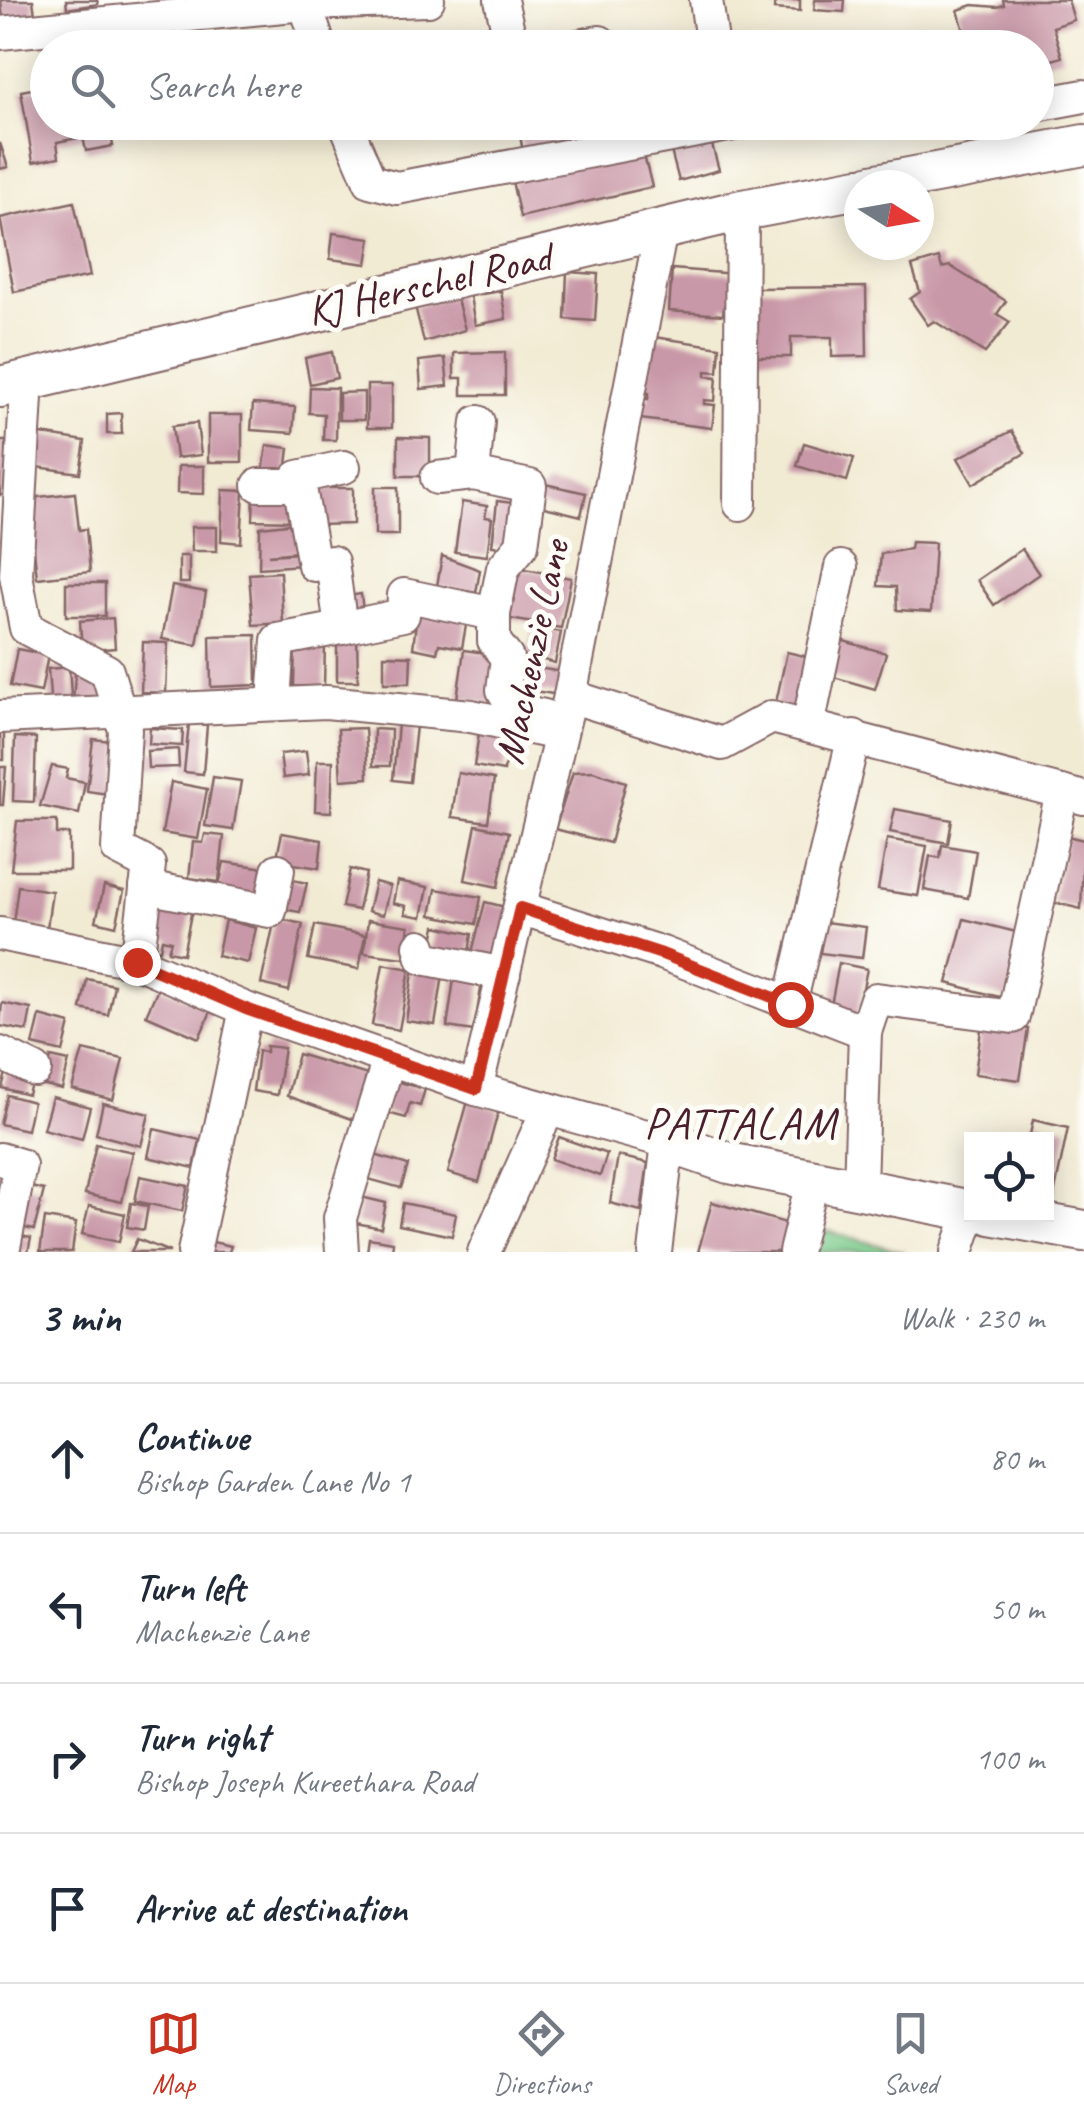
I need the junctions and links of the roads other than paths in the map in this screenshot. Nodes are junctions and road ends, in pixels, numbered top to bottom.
1 (428, 0) edge
2 (501, 0) edge
3 (706, 0) edge
4 (304, 4) junction
5 (30, 30) edge
6 (31, 30) edge
7 (313, 30) edge
8 (508, 30) edge
9 (710, 30) edge
10 (0, 33) edge
11 (1084, 96) edge
12 (1054, 101) edge
13 (352, 140) edge
14 (599, 140) edge
15 (1084, 145) edge
16 (934, 173) edge
17 (844, 191) edge
18 (742, 210) junction
19 (660, 230) junction
20 (13, 383) edge
21 (478, 422) dead end
22 (344, 467) dead end
23 (473, 474) junction
24 (438, 478) dead end
25 (259, 485) dead end
26 (300, 485) junction
27 (740, 504) dead end
28 (841, 566) dead end
29 (494, 614) junction
30 (341, 628) junction
31 (274, 703) junction
32 (118, 708) junction
33 (564, 716) junction
34 (0, 717) edge
35 (808, 726) junction
36 (854, 736) junction
37 (1073, 795) edge
38 (278, 870) dead end
39 (146, 887) junction
40 (520, 908) junction
41 (0, 934) edge
42 (420, 946) dead end
43 (137, 962) junction
44 (504, 974) junction
45 (790, 1004) junction
46 (246, 1009) junction
47 (864, 1032) junction
48 (0, 1053) edge
49 (389, 1059) junction
50 (35, 1070) dead end
51 (476, 1089) junction
52 (548, 1109) junction
53 (668, 1142) junction
54 (0, 1159) edge
55 (813, 1178) junction
56 (860, 1186) junction
57 (964, 1209) edge
58 (967, 1222) edge
59 (1034, 1222) edge
60 (1084, 1231) edge
61 (3, 1252) edge
62 (194, 1252) edge
63 (342, 1252) edge
64 (484, 1252) edge
65 (656, 1252) edge
66 (795, 1252) edge
67 (957, 1252) edge

1 - 4 street
2 - 8 street
3 - 9 street
4 - 6 street
4 - 7 street
5 - 10 street
11 - 12 street
13 - 14 street
15 - 16 main road
17 - 18 main road, KJ Herschel Road
18 - 19 main road, KJ Herschel Road
18 - 27 street
19 - 20 main road, KJ Herschel Road
19 - 33 street, Machenzie Lane
20 - 32 street
21 - 23 street
22 - 26 street
23 - 24 street
23 - 29 street
25 - 26 street
26 - 30 street
28 - 35 street
29 - 30 street
29 - 33 street
30 - 31 street
31 - 32 street
31 - 33 street
32 - 34 street
32 - 39 street
33 - 35 street
33 - 40 street, Machenzie Lane
35 - 36 street
36 - 37 street
36 - 45 street
37 - 47 street
38 - 39 street
39 - 43 street
40 - 44 street, Machenzie Lane
40 - 45 street
41 - 43 street
42 - 44 street
43 - 46 street
44 - 51 street, Machenzie Lane
45 - 47 street
46 - 49 street
46 - 62 street
47 - 56 street
48 - 50 street
49 - 51 street
49 - 63 street
51 - 52 street
52 - 53 street
52 - 64 street
53 - 55 main road
53 - 65 street
54 - 61 street
55 - 56 main road
55 - 66 street
56 - 57 main road
58 - 67 street
59 - 60 main road

